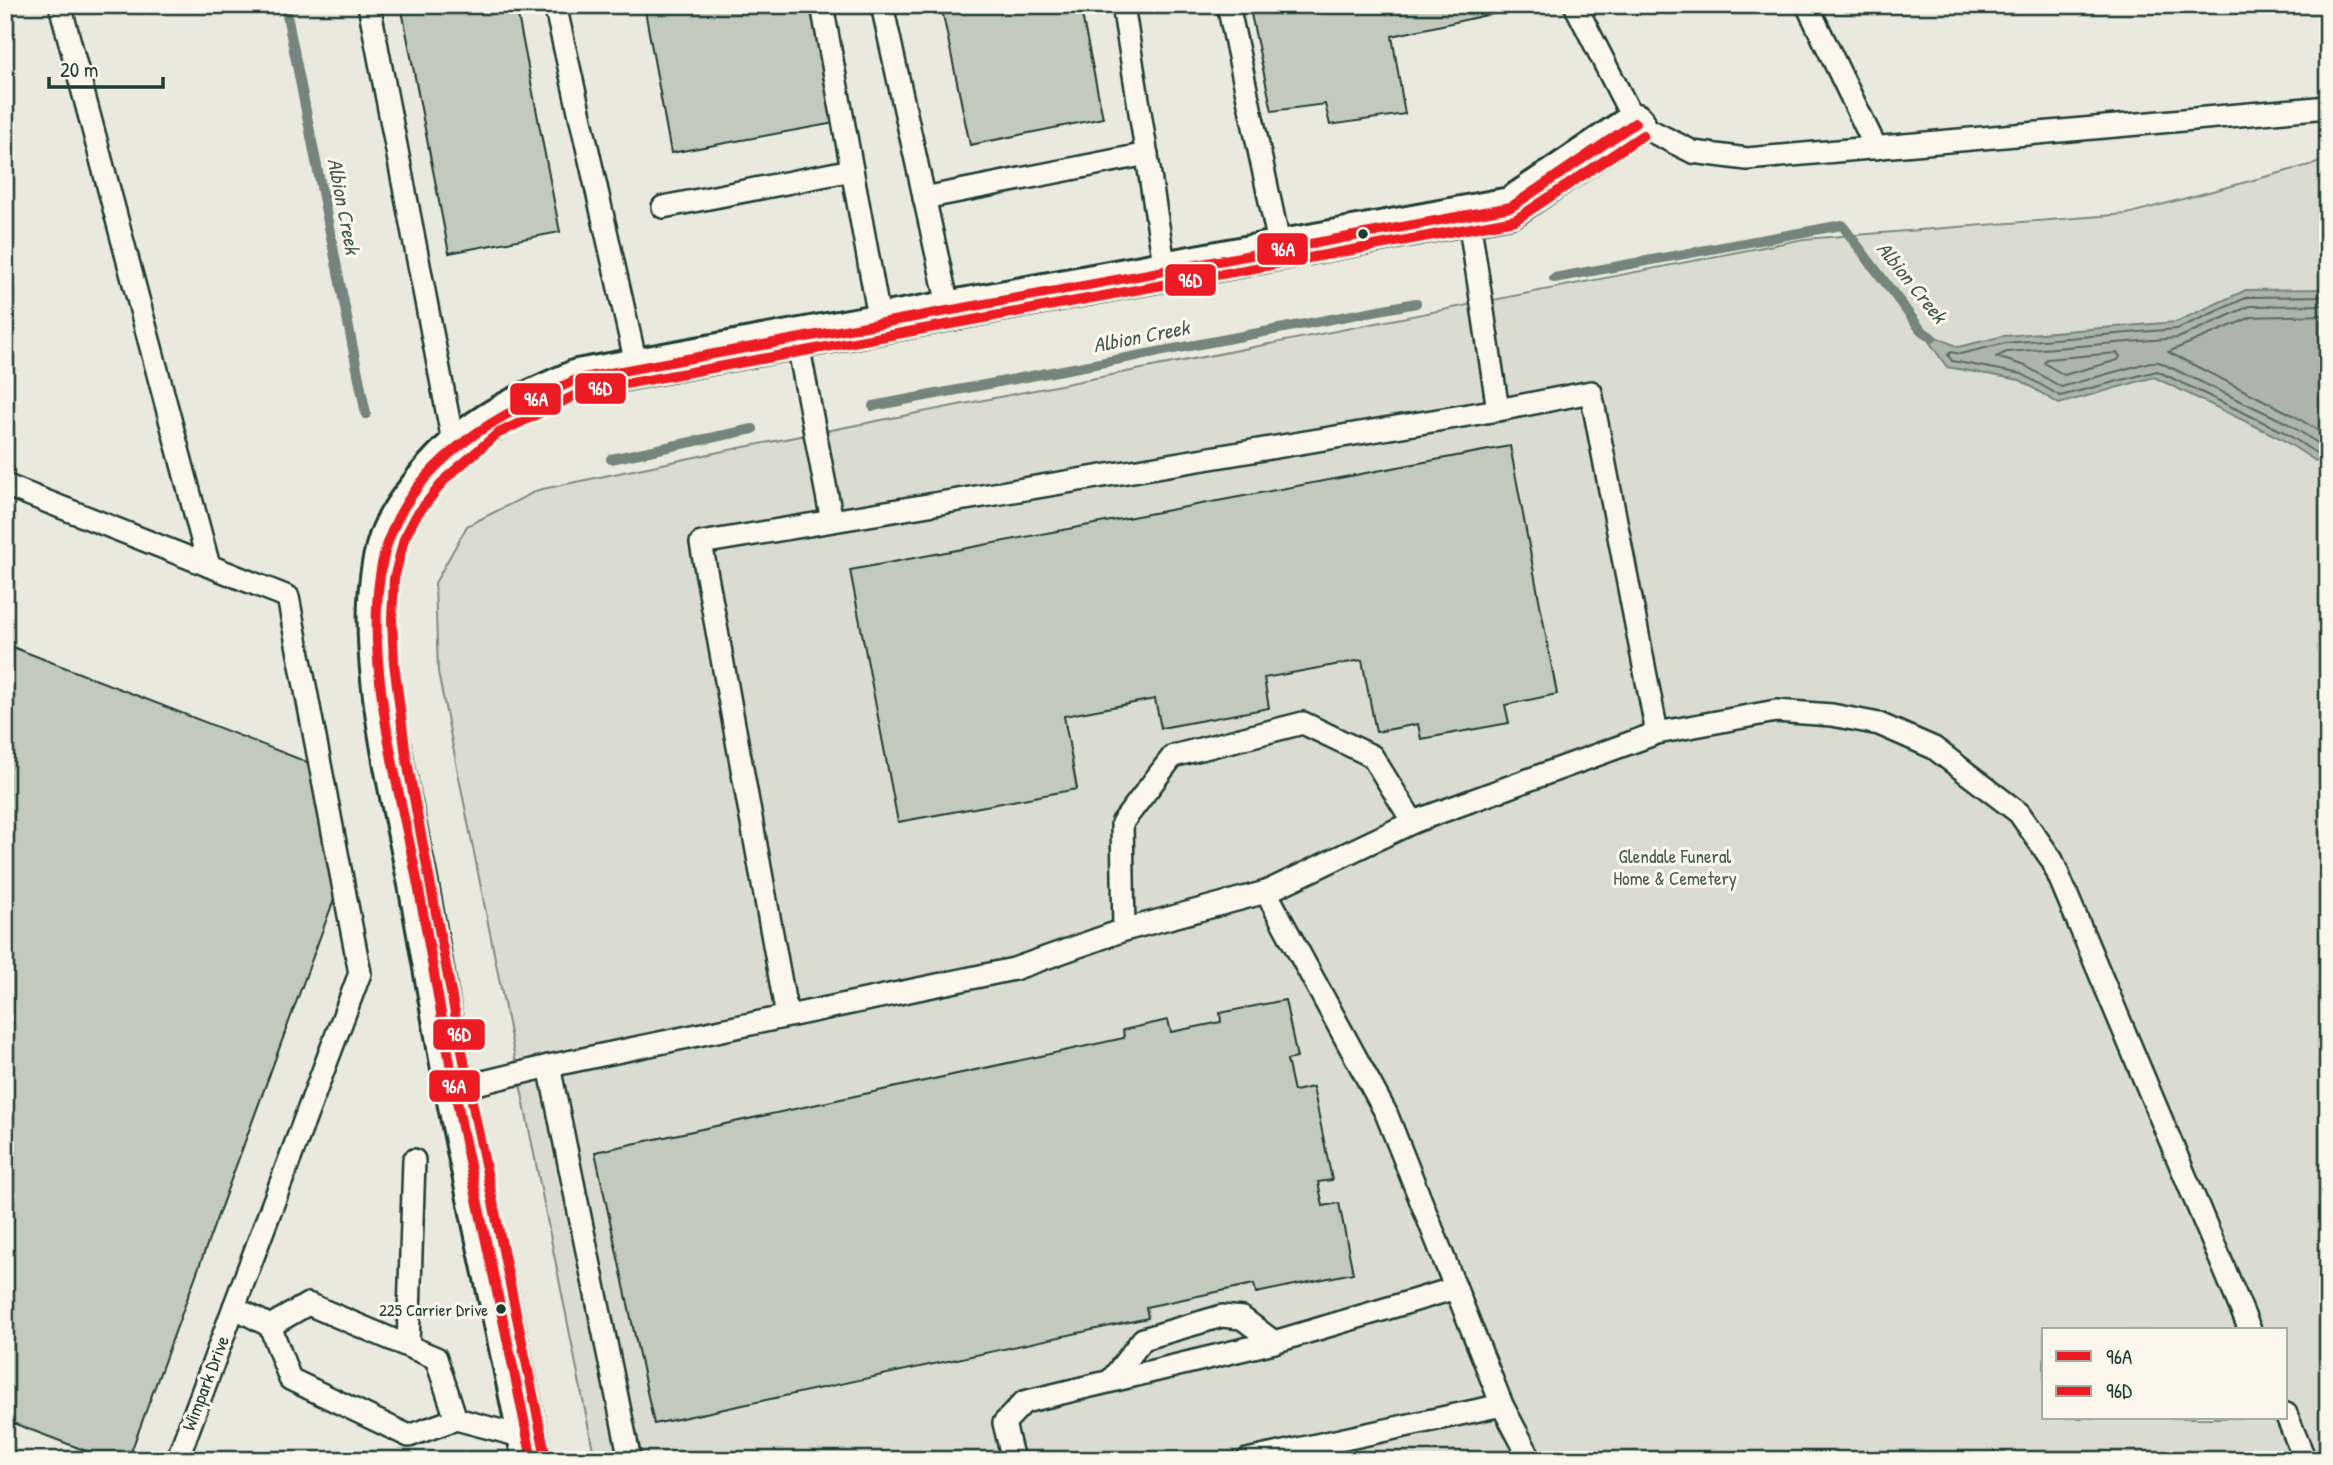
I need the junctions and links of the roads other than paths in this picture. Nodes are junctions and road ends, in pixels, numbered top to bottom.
1 (60, 5) edge
2 (369, 5) edge
3 (555, 5) edge
4 (822, 5) edge
5 (882, 5) edge
6 (1123, 5) edge
7 (1228, 5) edge
8 (1575, 5) edge
9 (1807, 5) edge
10 (2328, 107) edge
11 (1635, 123) junction
12 (1876, 148) junction
13 (1147, 154) junction
14 (852, 170) junction
15 (924, 198) junction
16 (663, 207) dead end
17 (1468, 213) junction
18 (1280, 248) junction
19 (1166, 270) junction
20 (949, 310) junction
21 (880, 323) junction
22 (797, 338) junction
23 (637, 368) junction
24 (1498, 410) junction
25 (454, 447) junction
26 (5, 485) edge
27 (832, 521) junction
28 (209, 566) junction
29 (1657, 733) junction
30 (1413, 822) junction
31 (1266, 892) junction
32 (1124, 930) junction
33 (787, 1016) junction
34 (549, 1066) junction
35 (455, 1089) junction
36 (414, 1160) dead end
37 (1456, 1288) junction
38 (234, 1307) junction
39 (270, 1326) junction
40 (2249, 1328) edge
41 (1274, 1342) junction
42 (408, 1346) junction
43 (1112, 1379) junction
44 (1502, 1405) junction
45 (456, 1419) junction
46 (2288, 1419) edge
47 (530, 1449) edge
48 (177, 1460) edge
49 (630, 1460) edge
50 (1013, 1460) edge
51 (1247, 1460) edge
52 (1531, 1460) edge
53 (2305, 1460) edge

1 - 28 lane
2 - 25 lane
3 - 23 lane
4 - 14 lane
5 - 15 lane
6 - 13 lane
7 - 18 lane
8 - 11 lane
9 - 12 lane
10 - 12 lane
11 - 12 lane
11 - 17 street
13 - 15 lane
13 - 19 lane
14 - 16 lane
14 - 21 lane
15 - 20 lane
17 - 18 street
17 - 24 lane
18 - 19 street
19 - 20 street
20 - 21 street
21 - 22 street
22 - 23 street
22 - 27 lane
23 - 25 street
24 - 27 lane
24 - 29 lane
25 - 35 street
26 - 28 lane
27 - 33 lane
28 - 38 lane, Wimpark Drive
29 - 30 lane
29 - 40 lane
30 - 31 lane
30 - 32 lane
31 - 32 lane
31 - 37 lane
32 - 33 lane
33 - 34 lane
34 - 35 lane
34 - 49 lane
35 - 47 street
36 - 42 lane
37 - 41 lane
37 - 44 lane
38 - 39 lane
38 - 48 lane, Wimpark Drive
39 - 42 lane
39 - 45 lane
41 - 43 lane
41 - 43 lane
42 - 45 lane
43 - 50 lane
44 - 51 lane
44 - 52 lane
45 - 47 lane
46 - 53 lane

